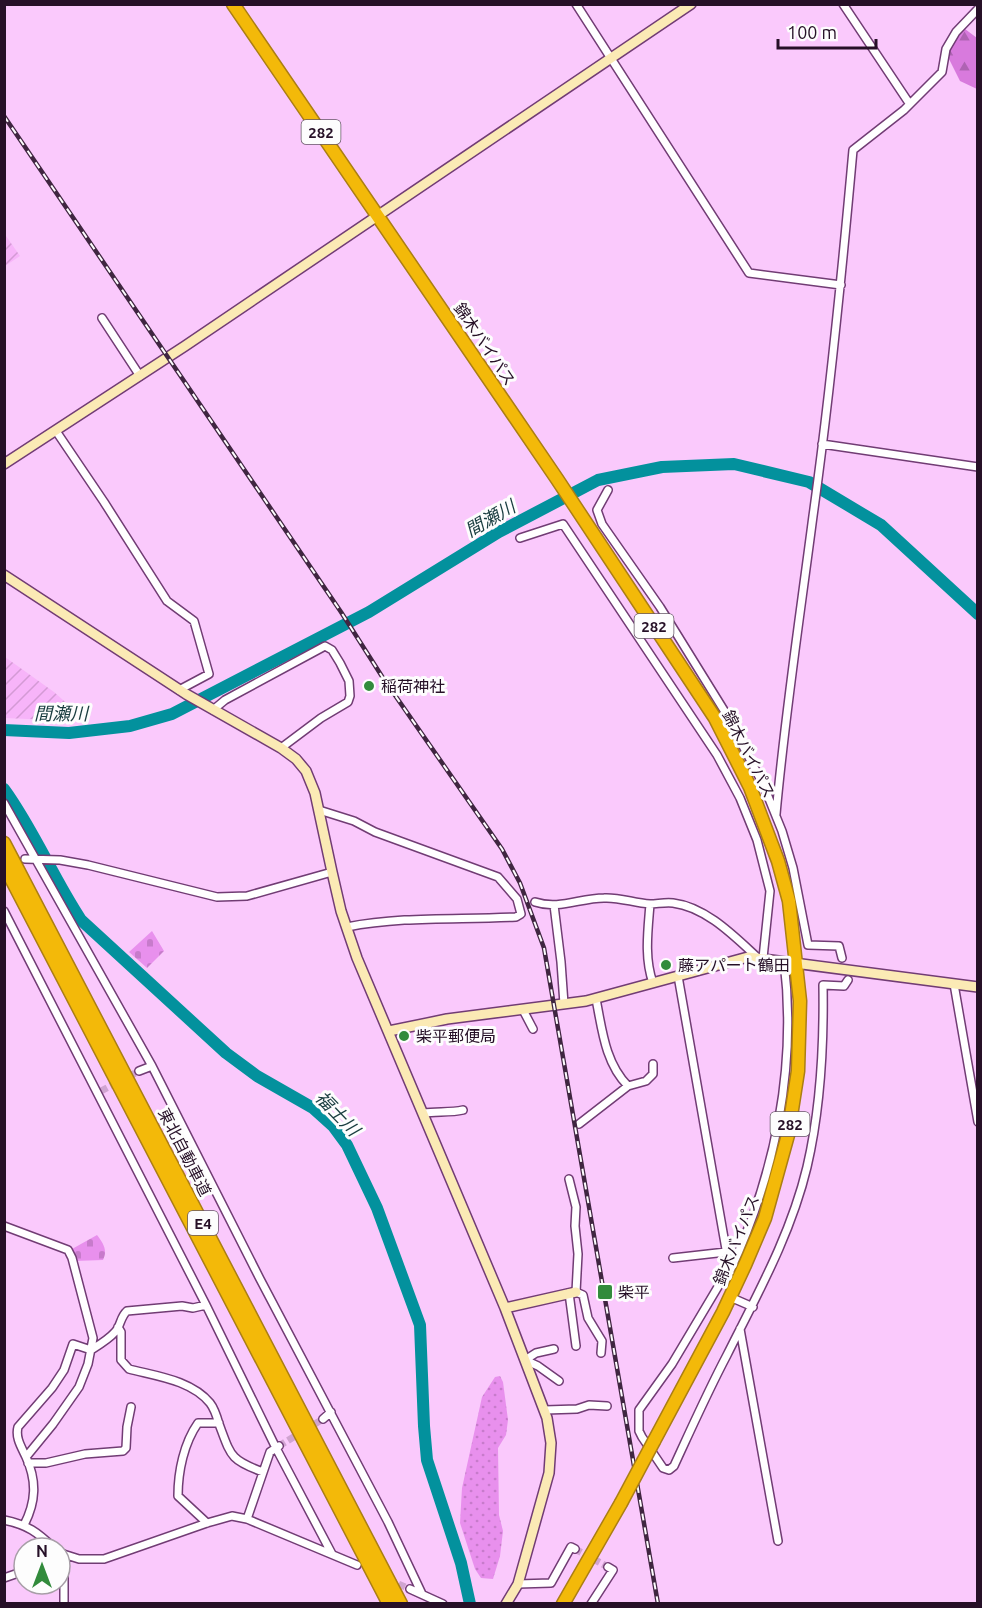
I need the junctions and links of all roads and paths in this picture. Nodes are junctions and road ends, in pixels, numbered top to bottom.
1 (234, 4) edge
2 (576, 4) edge
3 (691, 4) edge
4 (843, 4) edge
5 (978, 9) edge
6 (611, 59) junction
7 (909, 103) junction
8 (378, 216) junction
9 (841, 285) junction
10 (102, 318) dead end
11 (140, 376) junction
12 (56, 431) junction
13 (822, 444) junction
14 (4, 464) edge
15 (978, 467) edge
16 (608, 490) dead end
17 (520, 538) dead end
18 (4, 575) edge
19 (183, 692) junction
20 (211, 709) junction
21 (281, 748) junction
22 (4, 803) edge
23 (319, 810) junction
24 (776, 814) junction
25 (4, 843) edge
26 (36, 858) junction
27 (25, 859) dead end
28 (4, 865) edge
29 (332, 872) junction
30 (535, 902) dead end
31 (650, 904) junction
32 (554, 905) junction
33 (4, 911) edge
34 (347, 927) junction
35 (760, 958) junction
36 (842, 958) dead end
37 (789, 961) junction
38 (678, 976) junction
39 (848, 980) dead end
40 (653, 983) junction
41 (954, 984) junction
42 (978, 987) edge
43 (596, 999) junction
44 (564, 1004) junction
45 (523, 1010) junction
46 (532, 1029) dead end
47 (389, 1031) junction
48 (653, 1064) dead end
49 (152, 1066) junction
50 (139, 1071) tunnel mouth
51 (628, 1086) junction
52 (463, 1110) dead end
53 (423, 1113) junction
54 (978, 1122) edge
55 (579, 1124) dead end
56 (569, 1179) dead end
57 (4, 1226) edge
58 (726, 1251) junction
59 (674, 1258) dead end
60 (734, 1275) junction
61 (573, 1292) junction
62 (730, 1297) junction
63 (206, 1305) junction
64 (753, 1307) junction
65 (505, 1308) junction
66 (118, 1327) junction
67 (741, 1329) junction
68 (576, 1346) dead end
69 (554, 1349) dead end
70 (91, 1350) junction
71 (602, 1353) dead end
72 (525, 1360) junction
73 (559, 1381) dead end
74 (607, 1406) dead end
75 (131, 1407) dead end
76 (545, 1410) junction
77 (331, 1412) junction
78 (323, 1419) tunnel mouth
79 (219, 1423) junction
80 (277, 1447) junction
81 (27, 1460) junction
82 (263, 1472) junction
83 (247, 1519) junction
84 (4, 1520) edge
85 (207, 1523) junction
86 (24, 1525) junction
87 (41, 1536) edge
88 (778, 1541) dead end
89 (575, 1549) dead end
90 (332, 1554) junction
91 (72, 1557) edge
92 (357, 1565) dead end
93 (608, 1567) dead end
94 (518, 1584) junction
95 (410, 1589) tunnel mouth
96 (422, 1594) junction
97 (389, 1604) edge
98 (401, 1604) edge
99 (444, 1604) edge
100 (506, 1604) edge
101 (563, 1604) edge
102 (591, 1604) edge

1 - 8 highway, 錦木バイパス / 282
2 - 6 street
3 - 6 street
4 - 7 street
5 - 7 street
6 - 8 street
6 - 9 street
7 - 9 street
8 - 11 street
8 - 37 highway, 錦木バイパス / 282
9 - 13 street
10 - 11 street
11 - 12 street
12 - 14 street
12 - 19 street
13 - 15 street
13 - 24 street
16 - 24 street
17 - 35 street
18 - 19 street
19 - 20 street
20 - 21 street
20 - 21 street
21 - 23 street
22 - 26 street
23 - 29 street
23 - 34 street
24 - 36 street
25 - 98 highway, 東北自動車道 / E4
26 - 27 street
26 - 29 street
26 - 49 street
28 - 97 highway, 東北自動車道 / E4
29 - 34 street
30 - 32 street
31 - 32 street
31 - 35 street
31 - 40 street
32 - 44 street
33 - 63 street
34 - 47 street
35 - 37 street
35 - 38 street
37 - 41 street
37 - 60 highway, 錦木バイパス / 282
38 - 40 street
38 - 58 street
39 - 64 street
40 - 43 street
41 - 42 street
41 - 54 street
43 - 44 street
43 - 51 street
44 - 45 street
45 - 46 street
45 - 47 street
47 - 53 street
48 - 51 street
49 - 50 street
49 - 77 street
51 - 55 street
52 - 53 street
53 - 65 street
56 - 61 street
57 - 70 street
58 - 59 street
58 - 60 street
60 - 62 highway, 錦木バイパス / 282
60 - 67 street
61 - 65 street
61 - 68 street
61 - 71 street
62 - 64 street
62 - 101 highway, 錦木バイパス / 282, bridge
63 - 66 street
63 - 80 street
64 - 67 street
65 - 72 street
66 - 70 street
66 - 79 street
67 - 88 street
69 - 72 street
70 - 81 street
70 - 81 street
72 - 73 street
72 - 76 street
74 - 76 street
75 - 81 street
76 - 94 street
77 - 78 street
77 - 96 street
79 - 82 street
79 - 85 street
80 - 82 street
80 - 90 street
81 - 86 street
82 - 83 street
83 - 85 street
83 - 90 street
84 - 86 street
85 - 91 street
86 - 87 street
89 - 94 street
90 - 92 street
93 - 102 street
94 - 100 street
95 - 96 street
96 - 99 street

